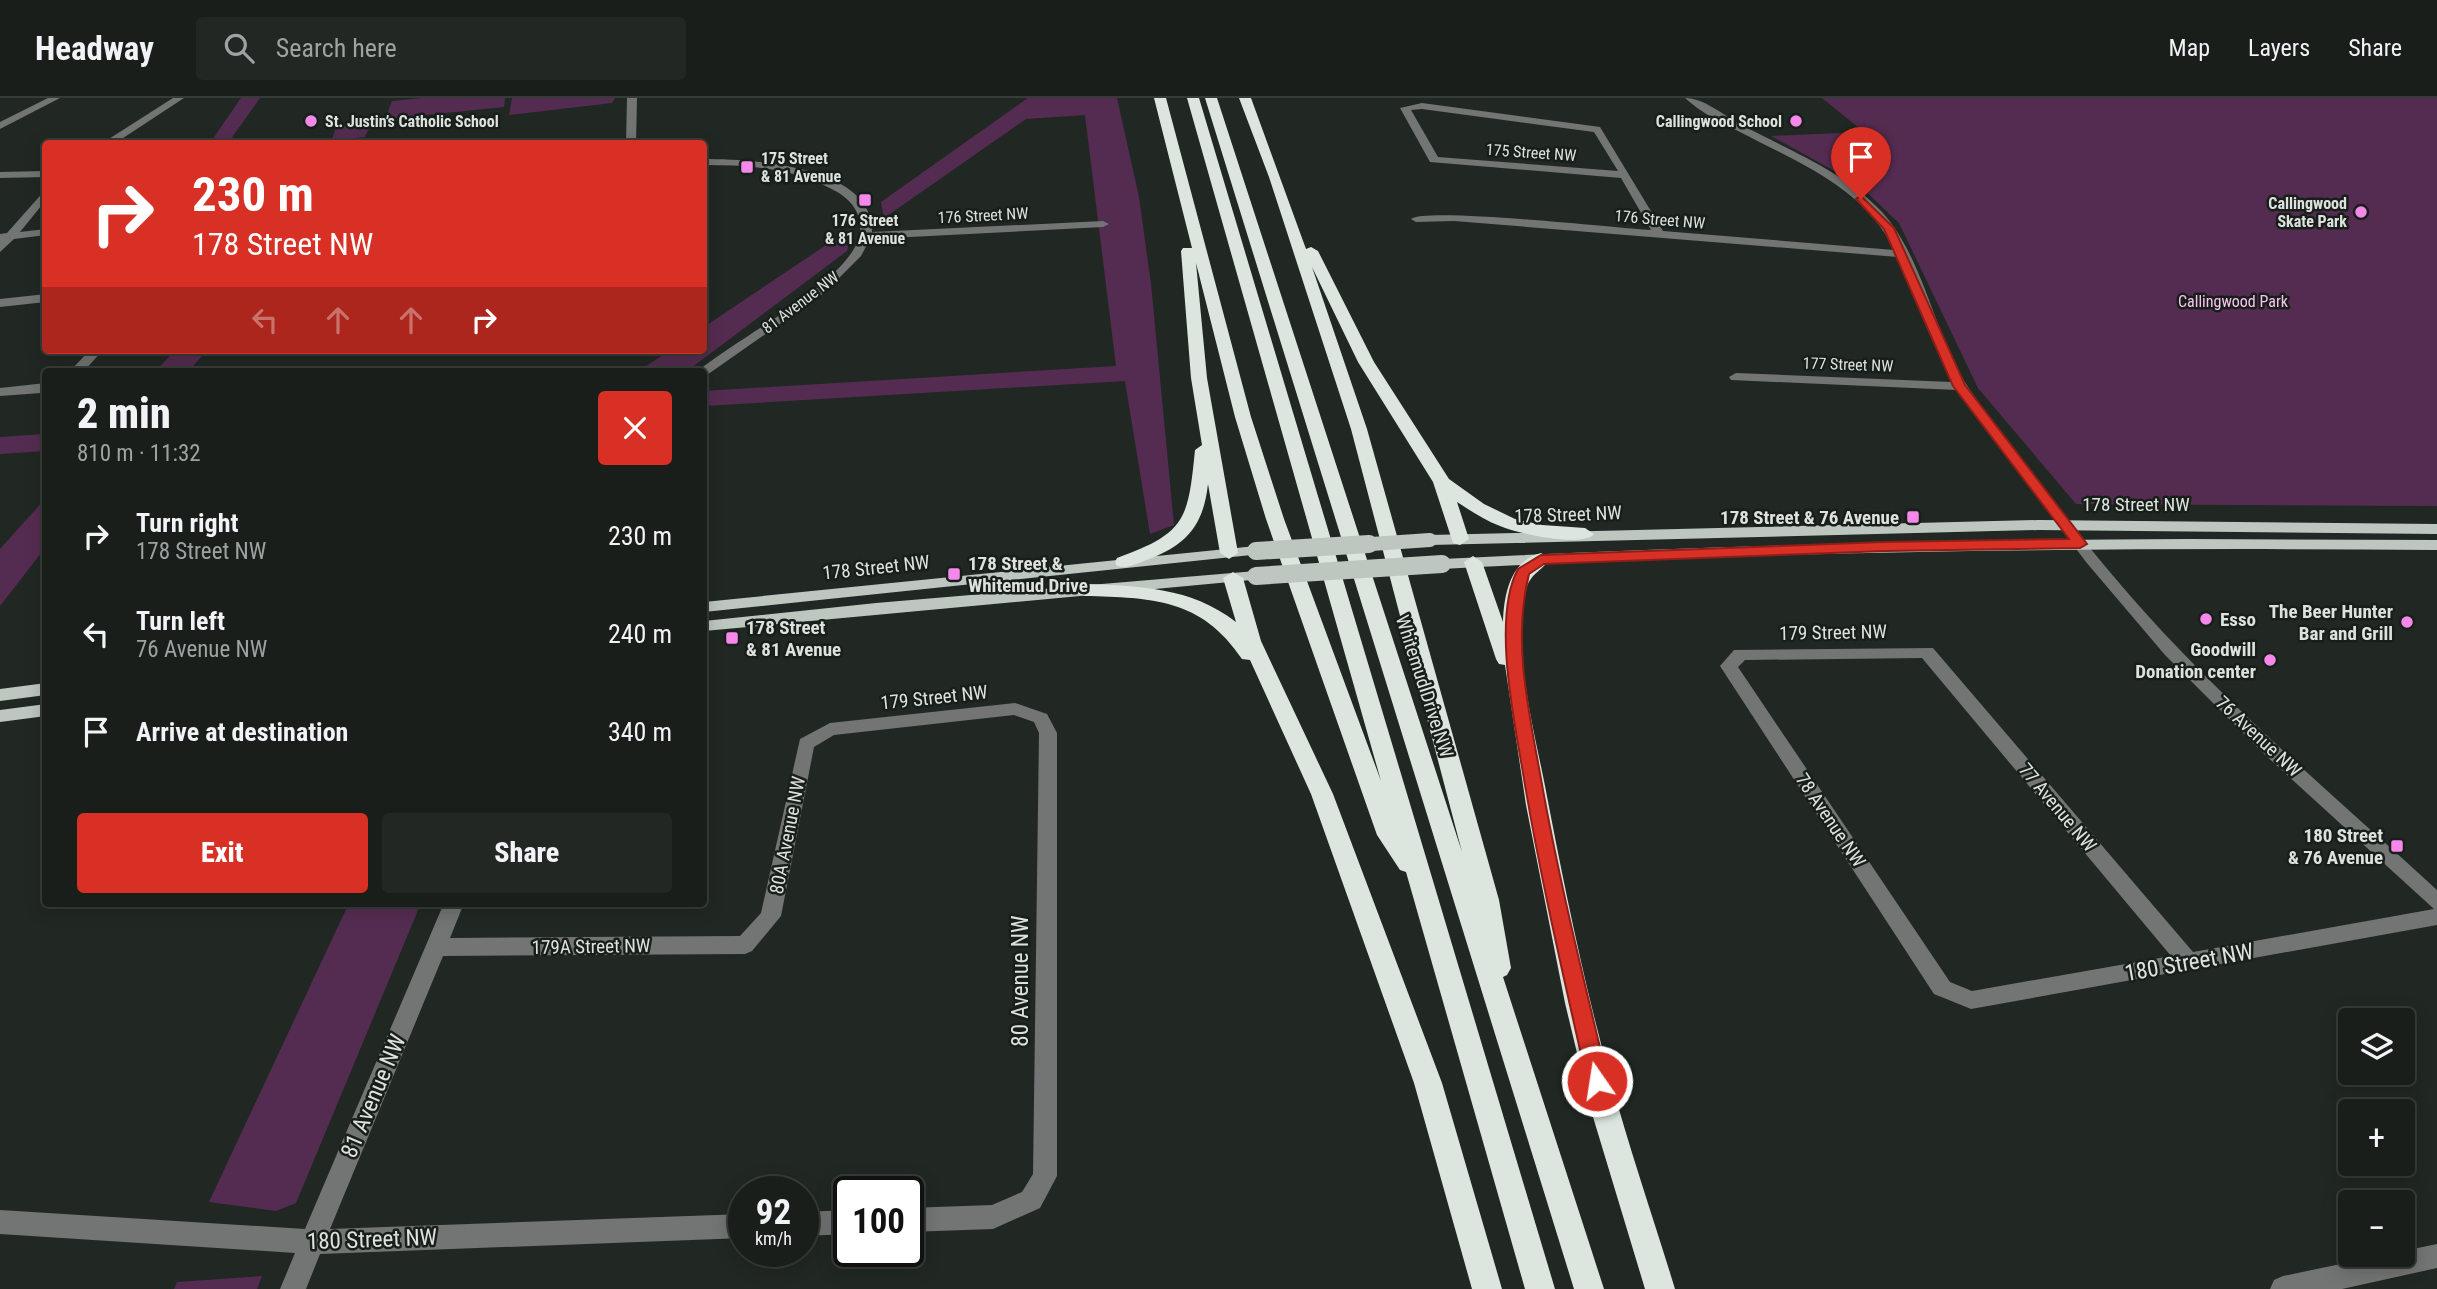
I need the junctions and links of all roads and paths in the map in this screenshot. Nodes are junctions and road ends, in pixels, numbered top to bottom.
1 (55, 98) edge
2 (179, 98) edge
3 (632, 98) edge
4 (1160, 98) edge
5 (1193, 98) edge
6 (1211, 98) edge
7 (1245, 98) edge
8 (1690, 98) edge
9 (0, 126) edge
10 (112, 140) edge
11 (631, 140) edge
12 (707, 162) edge
13 (1178, 166) junction
14 (42, 174) edge
15 (0, 175) edge
16 (1625, 175) junction
17 (1275, 177) junction
18 (42, 196) edge
19 (1416, 219) dead end
20 (1102, 224) dead end
21 (42, 232) edge
22 (1659, 235) junction
23 (866, 236) junction
24 (5, 237) edge
25 (0, 249) edge
26 (1902, 254) junction
27 (42, 298) edge
28 (0, 303) edge
29 (93, 354) edge
30 (80, 368) edge
31 (707, 371) edge
32 (1736, 377) dead end
33 (1959, 386) junction
34 (41, 388) edge
35 (0, 392) edge
36 (1206, 420) junction
37 (1443, 482) junction
38 (2066, 526) junction
39 (2437, 528) edge
40 (1585, 534) junction
41 (1460, 539) junction
42 (2080, 544) junction
43 (2437, 545) edge
44 (1229, 553) junction
45 (1541, 559) junction
46 (1124, 562) junction
47 (1473, 562) junction
48 (1233, 578) junction
49 (1084, 590) junction
50 (707, 607) edge
51 (707, 626) edge
52 (1927, 652) joint
53 (1740, 654) joint
54 (1269, 682) junction
55 (42, 690) edge
56 (0, 695) edge
57 (42, 711) edge
58 (1521, 715) junction
59 (0, 716) edge
60 (1041, 718) joint
61 (830, 729) joint
62 (1421, 883) junction
63 (2437, 902) edge
64 (452, 907) edge
65 (2437, 917) edge
66 (745, 945) joint
67 (436, 947) junction
68 (2189, 962) junction
69 (1942, 988) joint
70 (1510, 1043) junction
71 (924, 1219) edge
72 (0, 1222) edge
73 (728, 1227) edge
74 (312, 1242) junction
75 (2437, 1256) edge
76 (293, 1289) edge
77 (1487, 1289) edge
78 (1540, 1289) edge
79 (1589, 1289) edge
80 (1660, 1289) edge
81 (2284, 1289) edge

1 - 9 street
2 - 10 street
3 - 11 street
4 - 13 highway
5 - 62 highway
6 - 70 highway, Whitemud Drive NW
7 - 17 highway
8 - 26 street, 76 Avenue NW
12 - 23 street
13 - 36 highway
13 - 62 highway
14 - 15 street
16 - 16 street, 175 Street NW
16 - 22 street
17 - 37 highway
17 - 70 highway
18 - 24 street
19 - 22 street, 176 Street NW
20 - 23 street, 176 Street NW
21 - 24 street
22 - 26 street, 176 Street NW
23 - 31 street, 81 Avenue NW
24 - 25 street
26 - 33 street, 76 Avenue NW
27 - 28 street
29 - 30 street
32 - 33 street, 177 Street NW
33 - 38 street, 76 Avenue NW
34 - 35 street
36 - 44 highway
36 - 46 highway
37 - 40 highway
37 - 41 highway
38 - 39 main road, 178 Street NW
38 - 40 main road, 178 Street NW
38 - 42 street, 76 Avenue NW
40 - 41 main road, 178 Street NW
41 - 44 main road, 178 Street NW, bridge
41 - 47 main road
42 - 43 main road, 178 Street NW
42 - 45 main road, 178 Street NW
42 - 63 street, 76 Avenue NW
44 - 46 main road, 178 Street NW
44 - 48 main road
45 - 47 main road, 178 Street NW
45 - 58 highway
46 - 50 main road, 178 Street NW
47 - 48 main road, 178 Street NW, bridge
47 - 58 highway
48 - 49 main road, 178 Street NW
48 - 54 highway
49 - 51 main road, 178 Street NW
49 - 54 highway
52 - 53 street, 179 Street NW
52 - 68 street, 77 Avenue NW
53 - 69 street, 78 Avenue NW
54 - 77 highway
55 - 56 main road
57 - 59 main road
58 - 80 highway
60 - 61 street, 179 Street NW
60 - 71 street, 80 Avenue NW
61 - 66 street, 80A Avenue NW
62 - 78 highway
64 - 67 street, 81 Avenue NW
65 - 68 street, 180 Street NW
66 - 67 street, 179A Street NW
67 - 74 street, 81 Avenue NW
68 - 69 street, 180 Street NW
70 - 79 highway, Whitemud Drive NW
72 - 74 street, 180 Street NW
73 - 74 street, 180 Street NW
74 - 76 street, 81 Avenue NW
75 - 81 street

